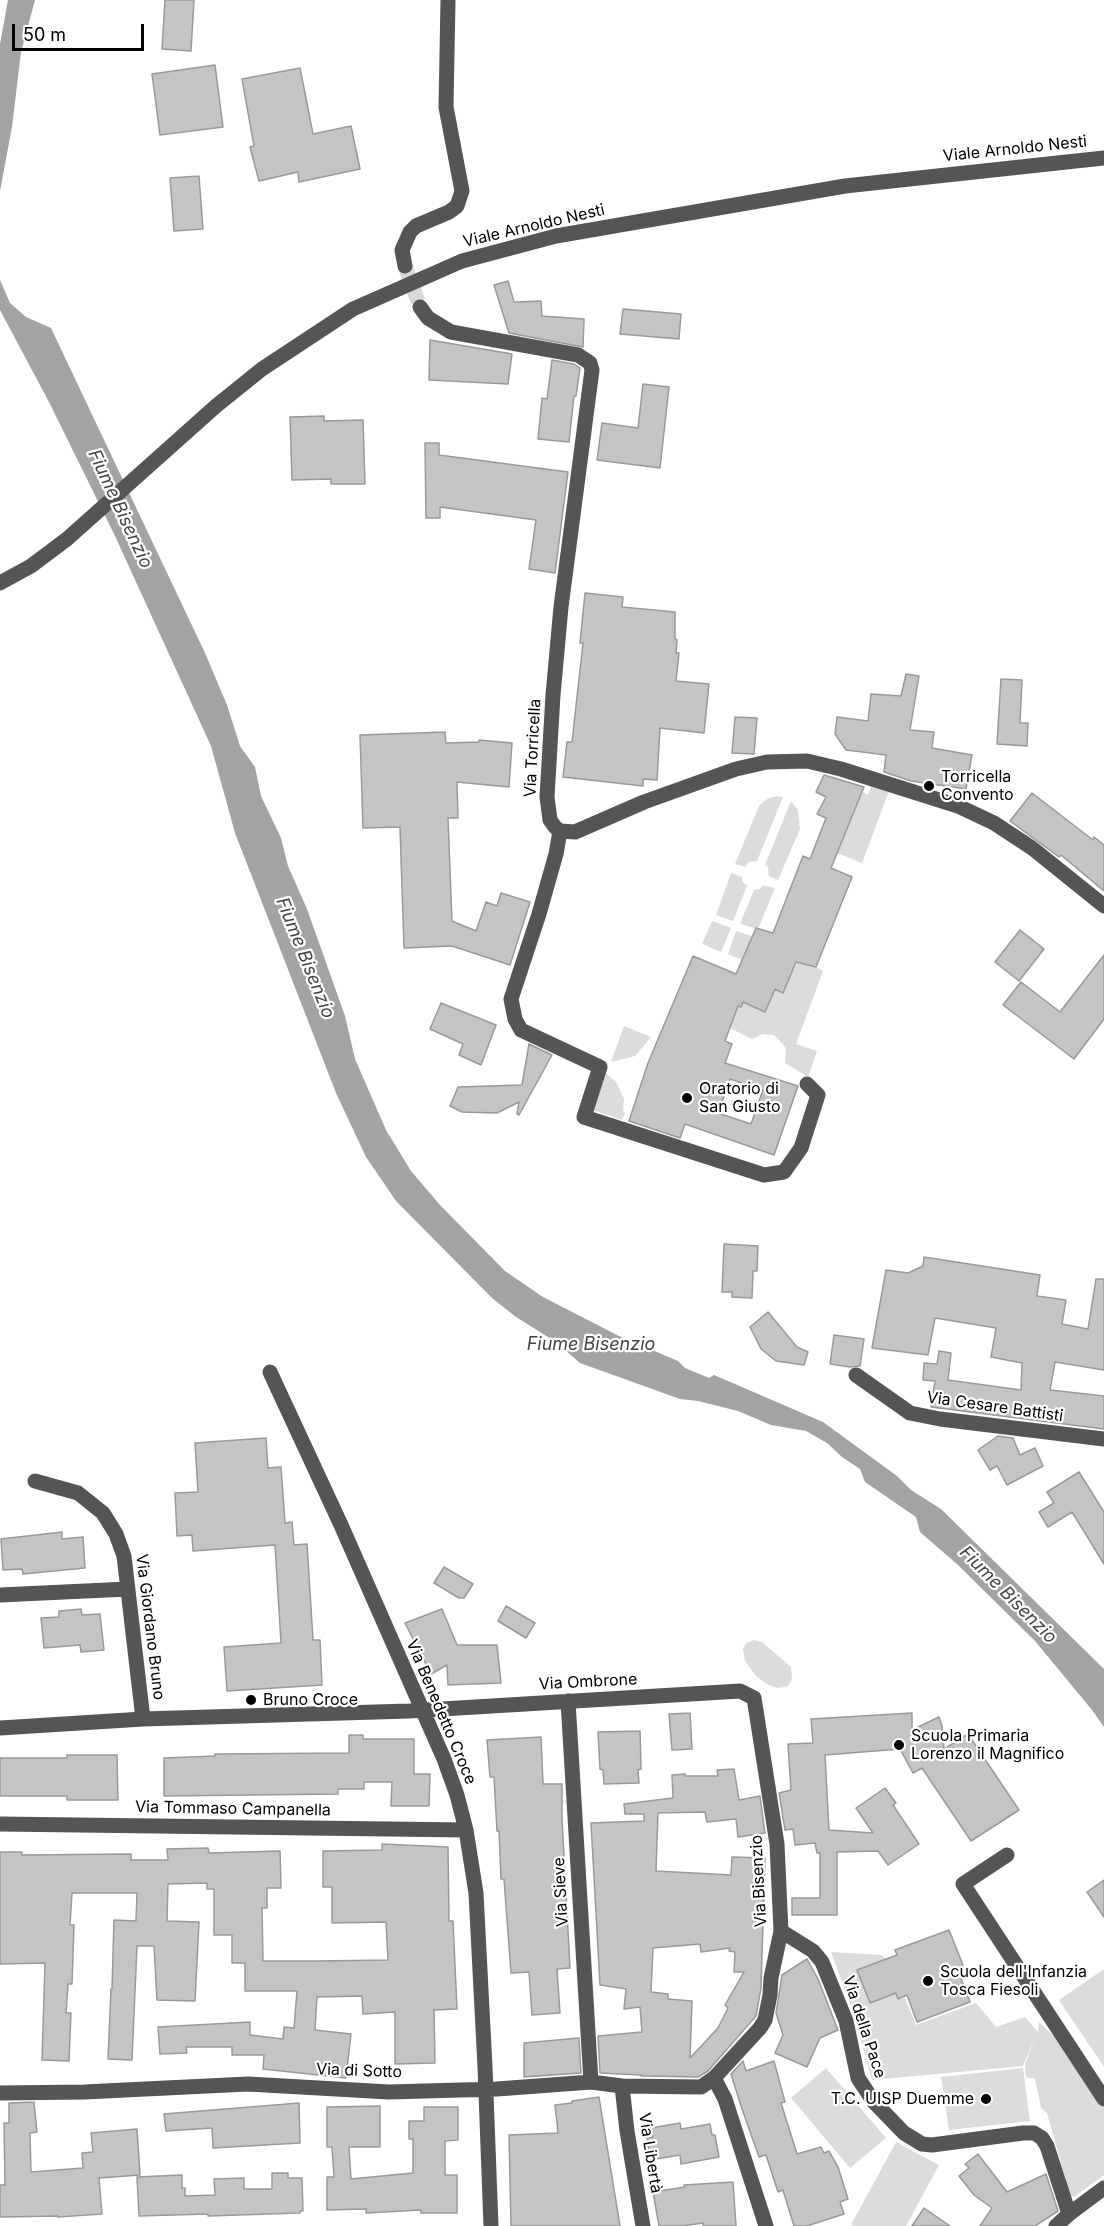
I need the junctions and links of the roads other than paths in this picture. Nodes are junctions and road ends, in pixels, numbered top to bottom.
1 (448, 0) edge
2 (1104, 158) edge
3 (405, 266) tunnel mouth
4 (420, 307) tunnel mouth
5 (0, 583) edge
6 (560, 831) junction
7 (1104, 906) edge
8 (807, 1084) dead end
9 (270, 1372) dead end
10 (856, 1375) dead end
11 (1104, 1438) edge
12 (35, 1481) dead end
13 (128, 1589) junction
14 (0, 1595) edge
15 (754, 1698) joint
16 (568, 1701) junction
17 (422, 1710) junction
18 (143, 1719) junction
19 (0, 1728) edge
20 (0, 1824) edge
21 (466, 1830) junction
22 (1006, 1855) dead end
23 (781, 1931) junction
24 (714, 2078) junction
25 (591, 2082) junction
26 (622, 2086) junction
27 (486, 2090) junction
28 (0, 2093) edge
29 (1104, 2099) edge
30 (1104, 2187) edge
31 (1069, 2214) junction
32 (491, 2226) edge
33 (643, 2226) edge
34 (766, 2226) edge
35 (1056, 2226) edge

1 - 3 street
2 - 5 street, Viale Arnoldo Nesti
4 - 6 street, Via Torricella
6 - 7 street
6 - 8 street
9 - 17 street, Via Benedetto Croce
10 - 11 street, Via Cesare Battisti
12 - 13 street, Via Giordano Bruno
13 - 14 street
13 - 18 street, Via Giordano Bruno
15 - 16 street, Via Ombrone
15 - 23 street, Via Bisenzio
16 - 17 street, Via Ombrone
16 - 25 street, Via Sieve
17 - 18 street, Via Giordano Bruno
17 - 21 street, Via Benedetto Croce
18 - 19 street, Via Giordano Bruno
20 - 21 street, Via Tommaso Campanella
21 - 27 street, Via Benedetto Croce
22 - 29 street
23 - 24 street, Via Bisenzio
23 - 31 street, Via della Pace
24 - 26 street, Via di Sotto
24 - 34 street
25 - 26 street, Via di Sotto
25 - 27 street, Via di Sotto
26 - 33 street, Via Libertà
27 - 28 street, Via di Sotto
27 - 32 street, Via Benedetto Croce
30 - 31 street
31 - 35 street

